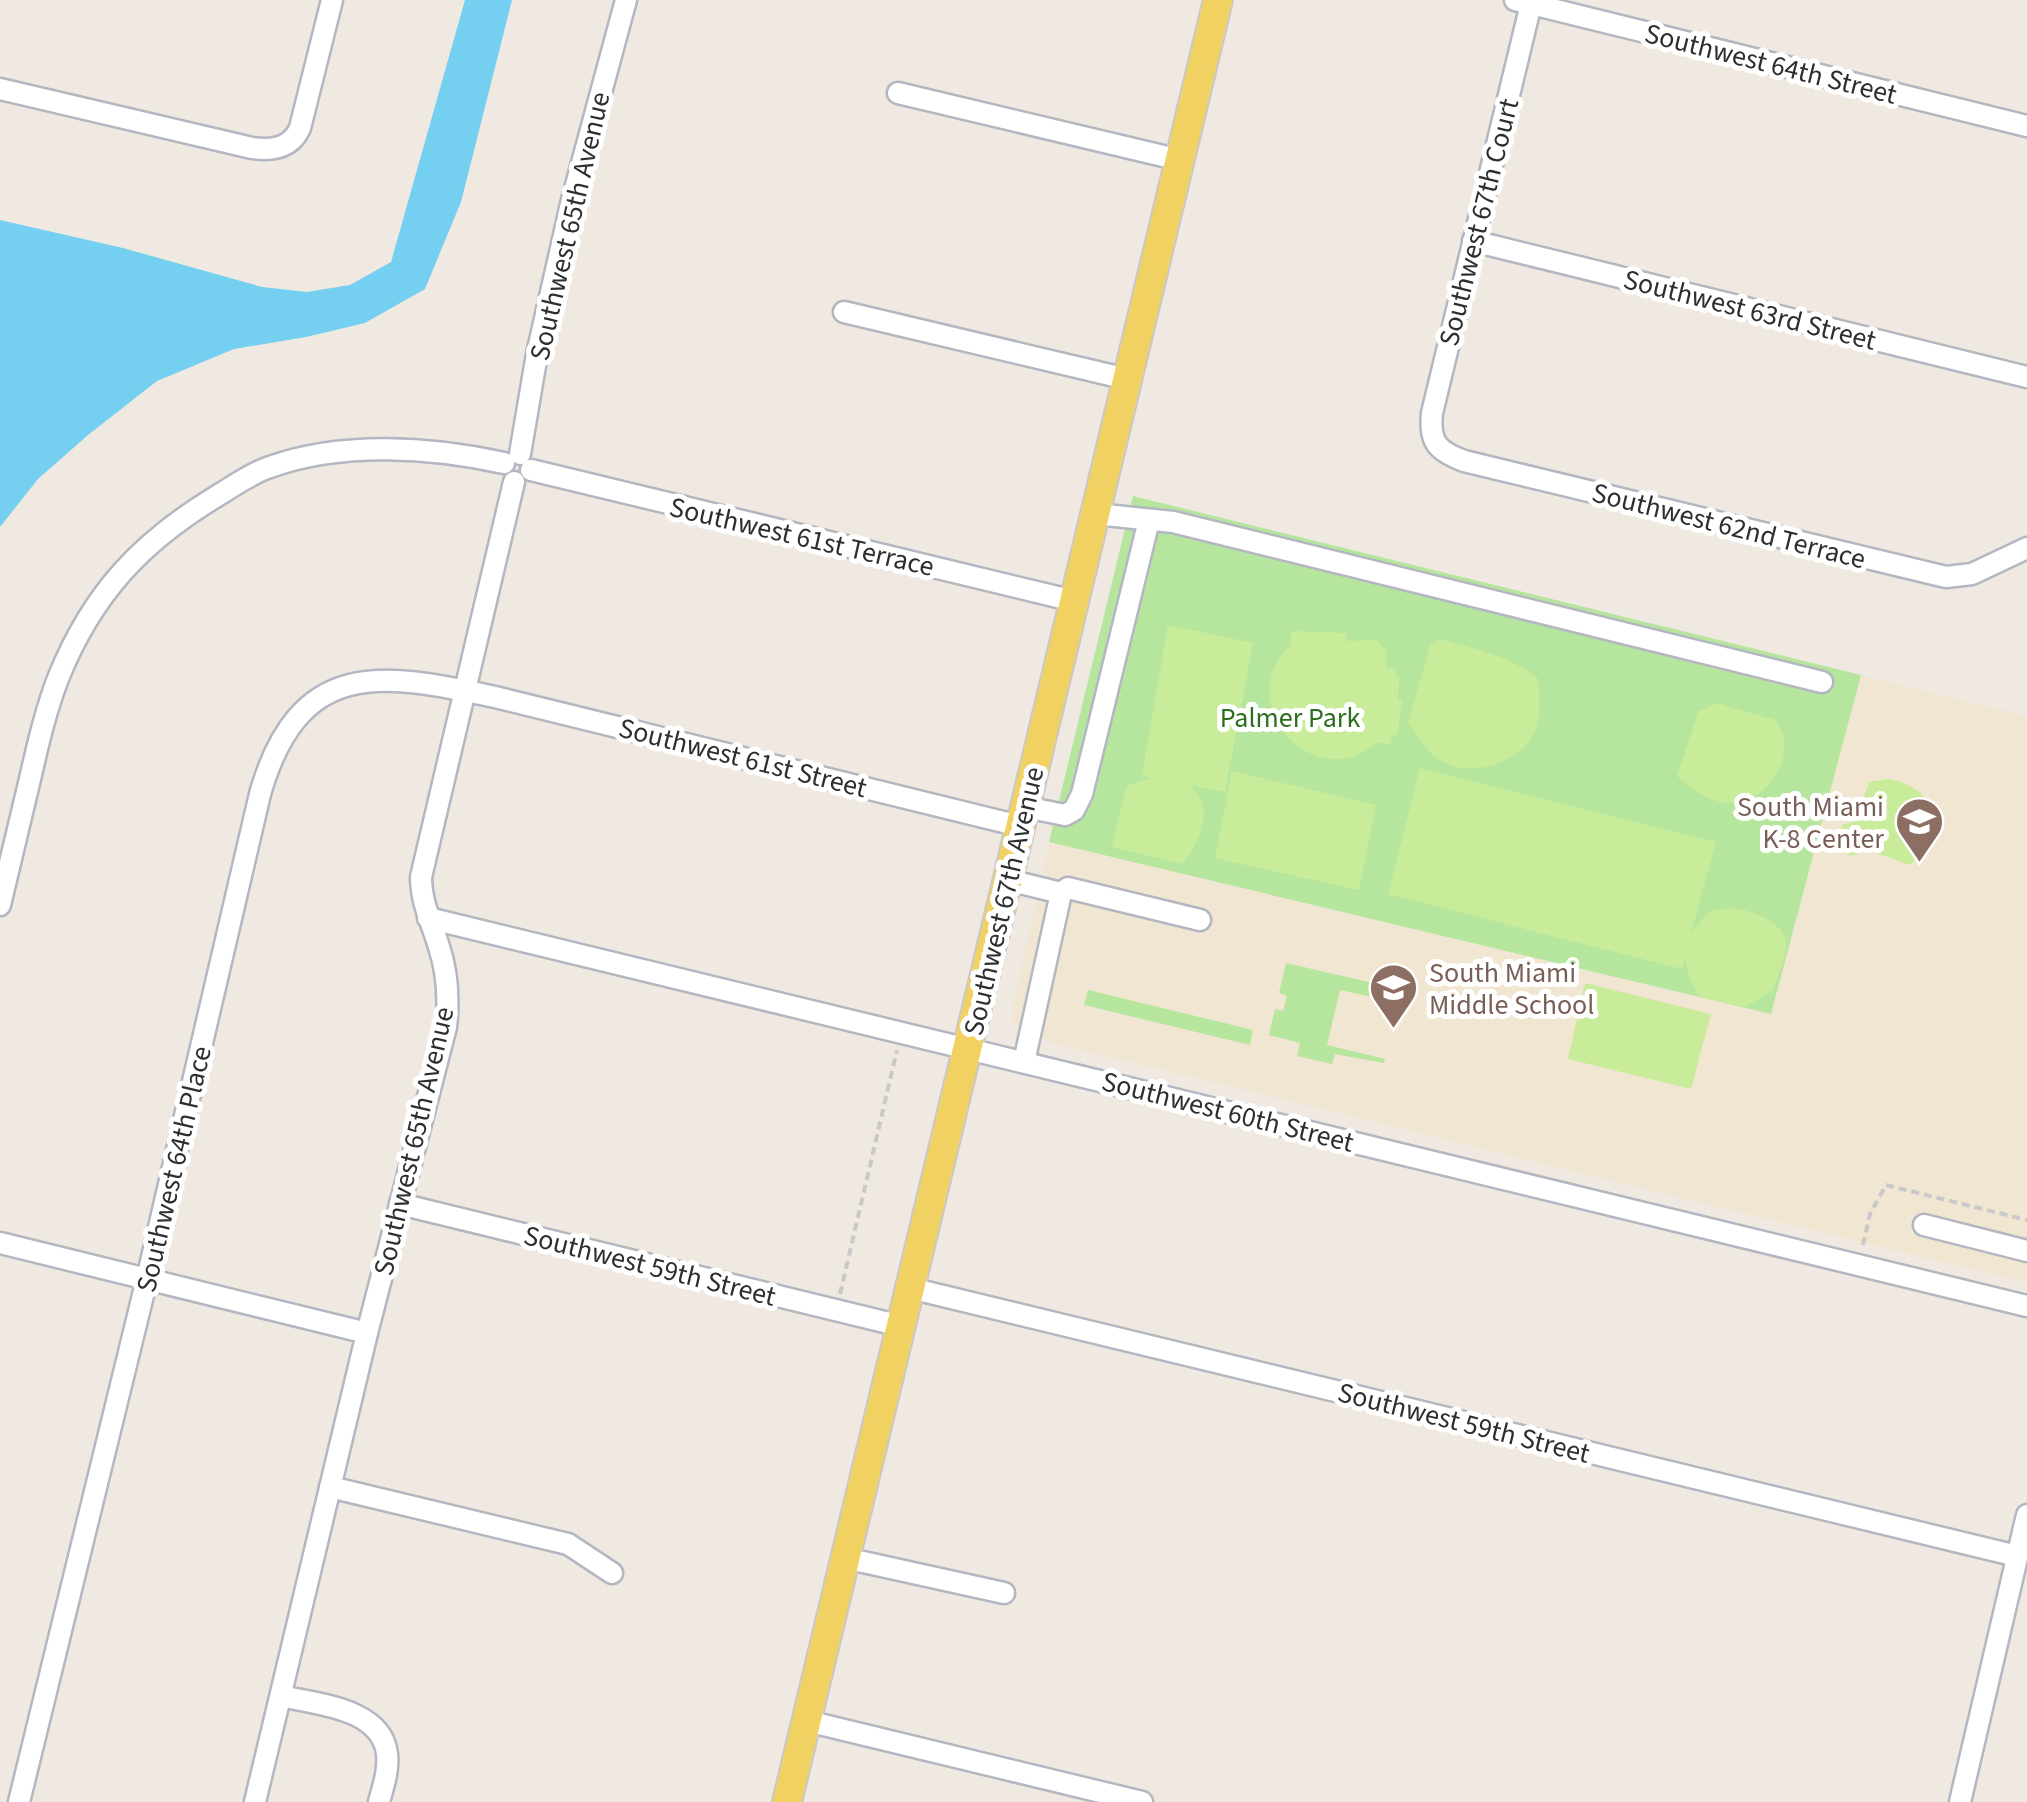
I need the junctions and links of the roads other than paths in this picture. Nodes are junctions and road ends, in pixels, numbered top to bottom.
1 (332, 0) edge
2 (626, 0) edge
3 (1218, 0) edge
4 (1523, 2) edge
5 (0, 89) edge
6 (898, 94) dead end
7 (2027, 126) edge
8 (1180, 160) junction
9 (1473, 241) junction
10 (844, 312) dead end
11 (2027, 377) edge
12 (1127, 379) junction
13 (1434, 440) joint
14 (517, 467) junction
15 (1096, 514) junction
16 (1149, 520) junction
17 (2027, 548) edge
18 (1074, 602) junction
19 (1822, 682) dead end
20 (464, 690) junction
21 (1023, 816) junction
22 (1008, 880) junction
23 (1061, 893) junction
24 (0, 904) edge
25 (428, 918) junction
26 (1200, 920) dead end
27 (968, 1047) junction
28 (1024, 1062) junction
29 (400, 1204) junction
30 (1924, 1225) dead end
31 (0, 1243) edge
32 (2027, 1251) edge
33 (147, 1279) junction
34 (910, 1288) junction
35 (2027, 1306) edge
36 (901, 1326) junction
37 (367, 1333) junction
38 (330, 1487) junction
39 (2027, 1515) edge
40 (2017, 1556) junction
41 (845, 1558) junction
42 (612, 1573) dead end
43 (1004, 1594) dead end
44 (280, 1696) junction
45 (807, 1721) junction
46 (20, 1802) edge
47 (255, 1802) edge
48 (379, 1802) edge
49 (787, 1802) edge
50 (1142, 1802) edge
51 (1960, 1802) edge

1 - 5 street
2 - 14 street, Southwest 65th Avenue
3 - 8 main road, Southwest 67th Avenue
4 - 7 street, Southwest 64th Street
4 - 9 street, Southwest 67th Court
6 - 8 street
8 - 12 main road, Southwest 67th Avenue
9 - 11 street, Southwest 63rd Street
9 - 13 street, Southwest 67th Court
10 - 12 street
12 - 15 main road, Southwest 67th Avenue
13 - 17 street, Southwest 62nd Terrace
14 - 18 street, Southwest 61st Terrace
14 - 20 street, Southwest 65th Avenue
14 - 24 street, Southwest 61st Terrace
15 - 16 street
15 - 18 main road, Southwest 67th Avenue
16 - 19 street
16 - 21 street, Southwest 61st Street
18 - 21 main road, Southwest 67th Avenue
20 - 21 street, Southwest 61st Street
20 - 25 street, Southwest 65th Avenue
20 - 33 street, Southwest 64th Place
21 - 22 main road, Southwest 67th Avenue
22 - 23 street
22 - 27 main road, Southwest 67th Avenue
23 - 26 street
23 - 28 street
25 - 27 street, Southwest 60th Street
25 - 29 street, Southwest 65th Avenue
27 - 28 street, Southwest 60th Street
27 - 34 main road, Southwest 67th Avenue
28 - 35 street, Southwest 60th Street
29 - 36 street, Southwest 59th Street
29 - 37 street, Southwest 65th Avenue
30 - 32 street
31 - 33 street
33 - 37 street
33 - 46 street, Southwest 64th Place
34 - 36 main road, Southwest 67th Avenue
34 - 40 street, Southwest 59th Street
36 - 41 main road, Southwest 67th Avenue
37 - 38 street, Southwest 65th Avenue
38 - 42 street
38 - 44 street, Southwest 65th Avenue
39 - 40 street
40 - 51 street
41 - 43 street
41 - 45 main road, Southwest 67th Avenue
44 - 47 street, Southwest 65th Avenue
44 - 48 street
45 - 49 main road, Southwest 67th Avenue
45 - 50 street

